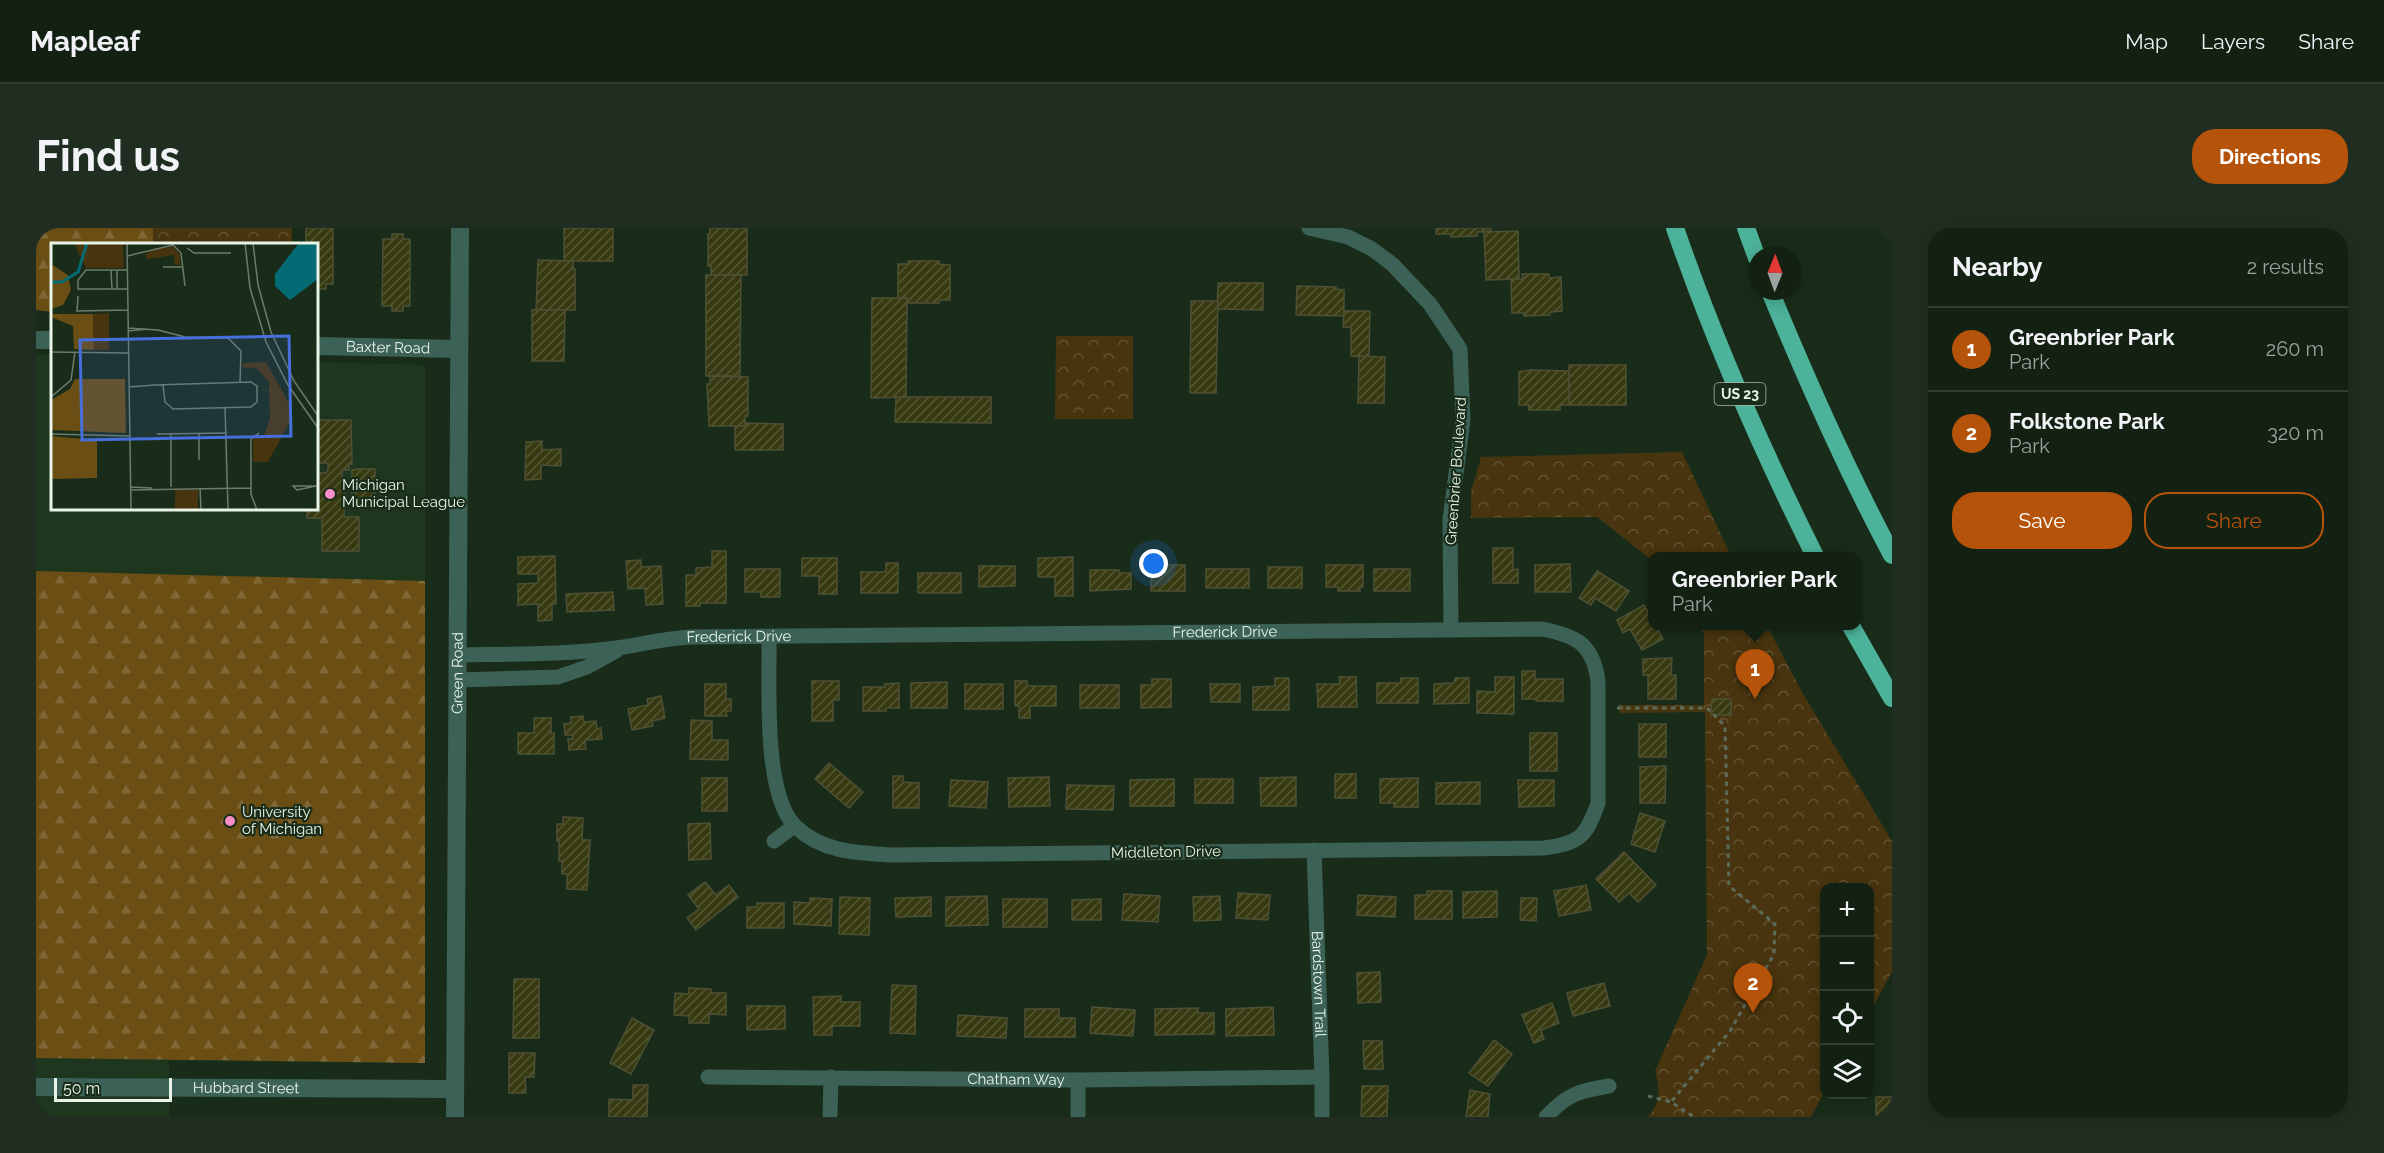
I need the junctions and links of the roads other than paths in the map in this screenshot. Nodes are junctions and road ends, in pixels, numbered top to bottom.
1 (460, 228) edge
2 (1309, 228) edge
3 (1675, 228) edge
4 (1746, 228) edge
5 (1753, 246) edge
6 (1774, 300) edge
7 (318, 346) edge
8 (459, 350) junction
9 (1813, 552) edge
10 (1892, 555) edge
11 (1451, 630) junction
12 (1853, 630) edge
13 (769, 637) junction
14 (624, 647) junction
15 (458, 655) junction
16 (457, 680) junction
17 (1892, 698) edge
18 (795, 826) junction
19 (774, 841) dead end
20 (1544, 848) joint
21 (1314, 850) junction
22 (708, 1077) dead end
23 (831, 1077) junction
24 (1322, 1077) junction
25 (1078, 1080) junction
26 (1609, 1086) dead end
27 (36, 1087) edge
28 (455, 1089) junction
29 (455, 1117) edge
30 (830, 1117) edge
31 (1078, 1117) edge
32 (1322, 1117) edge
33 (1546, 1117) edge

1 - 8 street, Green Road
2 - 11 street, Greenbrier Boulevard
3 - 9 highway, US 23
4 - 5 highway
6 - 10 highway
7 - 8 street, Baxter Road
8 - 15 street, Green Road
11 - 13 street, Frederick Drive
11 - 20 street, Frederick Drive
12 - 17 highway
13 - 14 street, Frederick Drive
13 - 18 street, Middleton Drive
14 - 15 street, Frederick Drive
14 - 16 street, Frederick Drive
15 - 16 street, Green Road
16 - 28 street, Green Road
18 - 19 street
18 - 21 street, Middleton Drive
20 - 21 street, Middleton Drive
21 - 24 street, Bardstown Trail
22 - 23 street, Chatham Way
23 - 25 street, Chatham Way
23 - 30 street
24 - 25 street, Chatham Way
24 - 32 street, Bardstown Trail
25 - 31 street
26 - 33 street
27 - 28 street, Hubbard Street
28 - 29 street, Green Road

